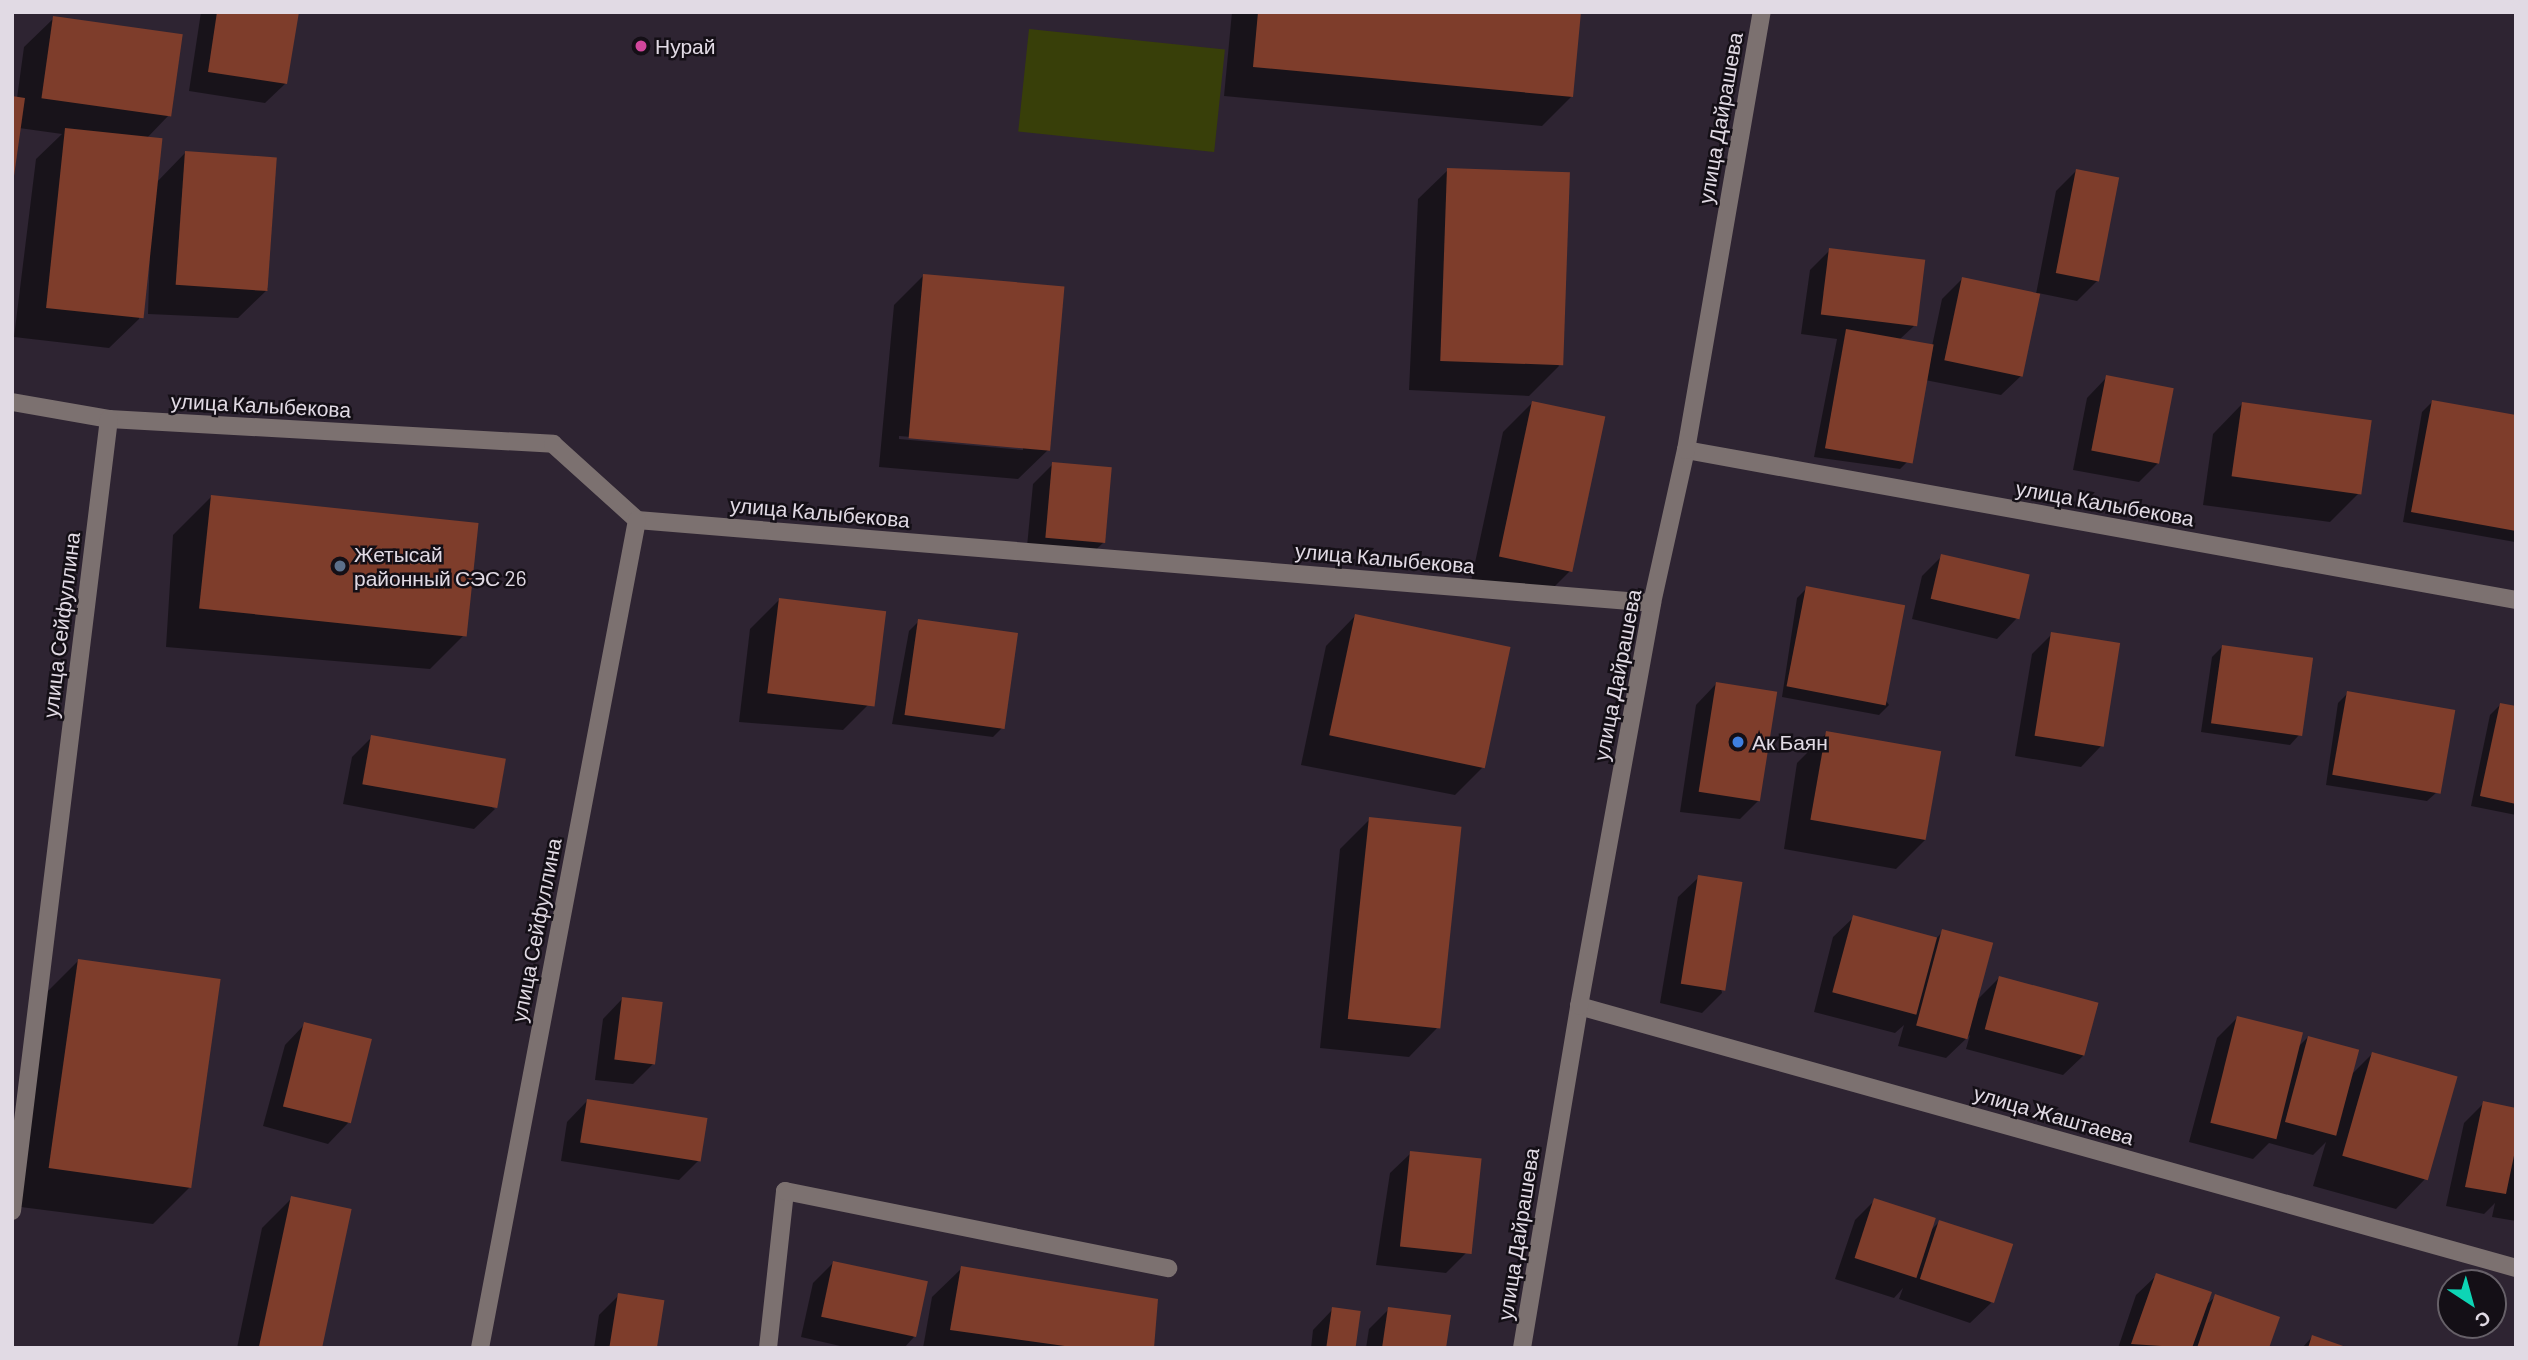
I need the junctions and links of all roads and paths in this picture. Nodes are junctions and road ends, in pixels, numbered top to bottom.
1 (1762, 12) edge
2 (12, 402) edge
3 (109, 419) junction
4 (1686, 450) junction
5 (637, 520) junction
6 (2516, 600) edge
7 (1653, 603) junction
8 (1579, 1006) junction
9 (12, 1211) edge
10 (1168, 1268) dead end
11 (2516, 1268) edge
12 (480, 1348) edge
13 (768, 1348) edge
14 (1522, 1348) edge

1 - 4 street, улица Дайрашева
2 - 3 street, улица Калыбекова
3 - 5 street, улица Калыбекова
3 - 9 street, улица Сейфуллина
4 - 6 street, улица Калыбекова
4 - 7 street, улица Дайрашева
5 - 7 street, улица Калыбекова
5 - 12 street, улица Сейфуллина
7 - 8 street, улица Дайрашева
8 - 11 street, улица Жаштаева
8 - 14 street, улица Дайрашева
10 - 13 street

